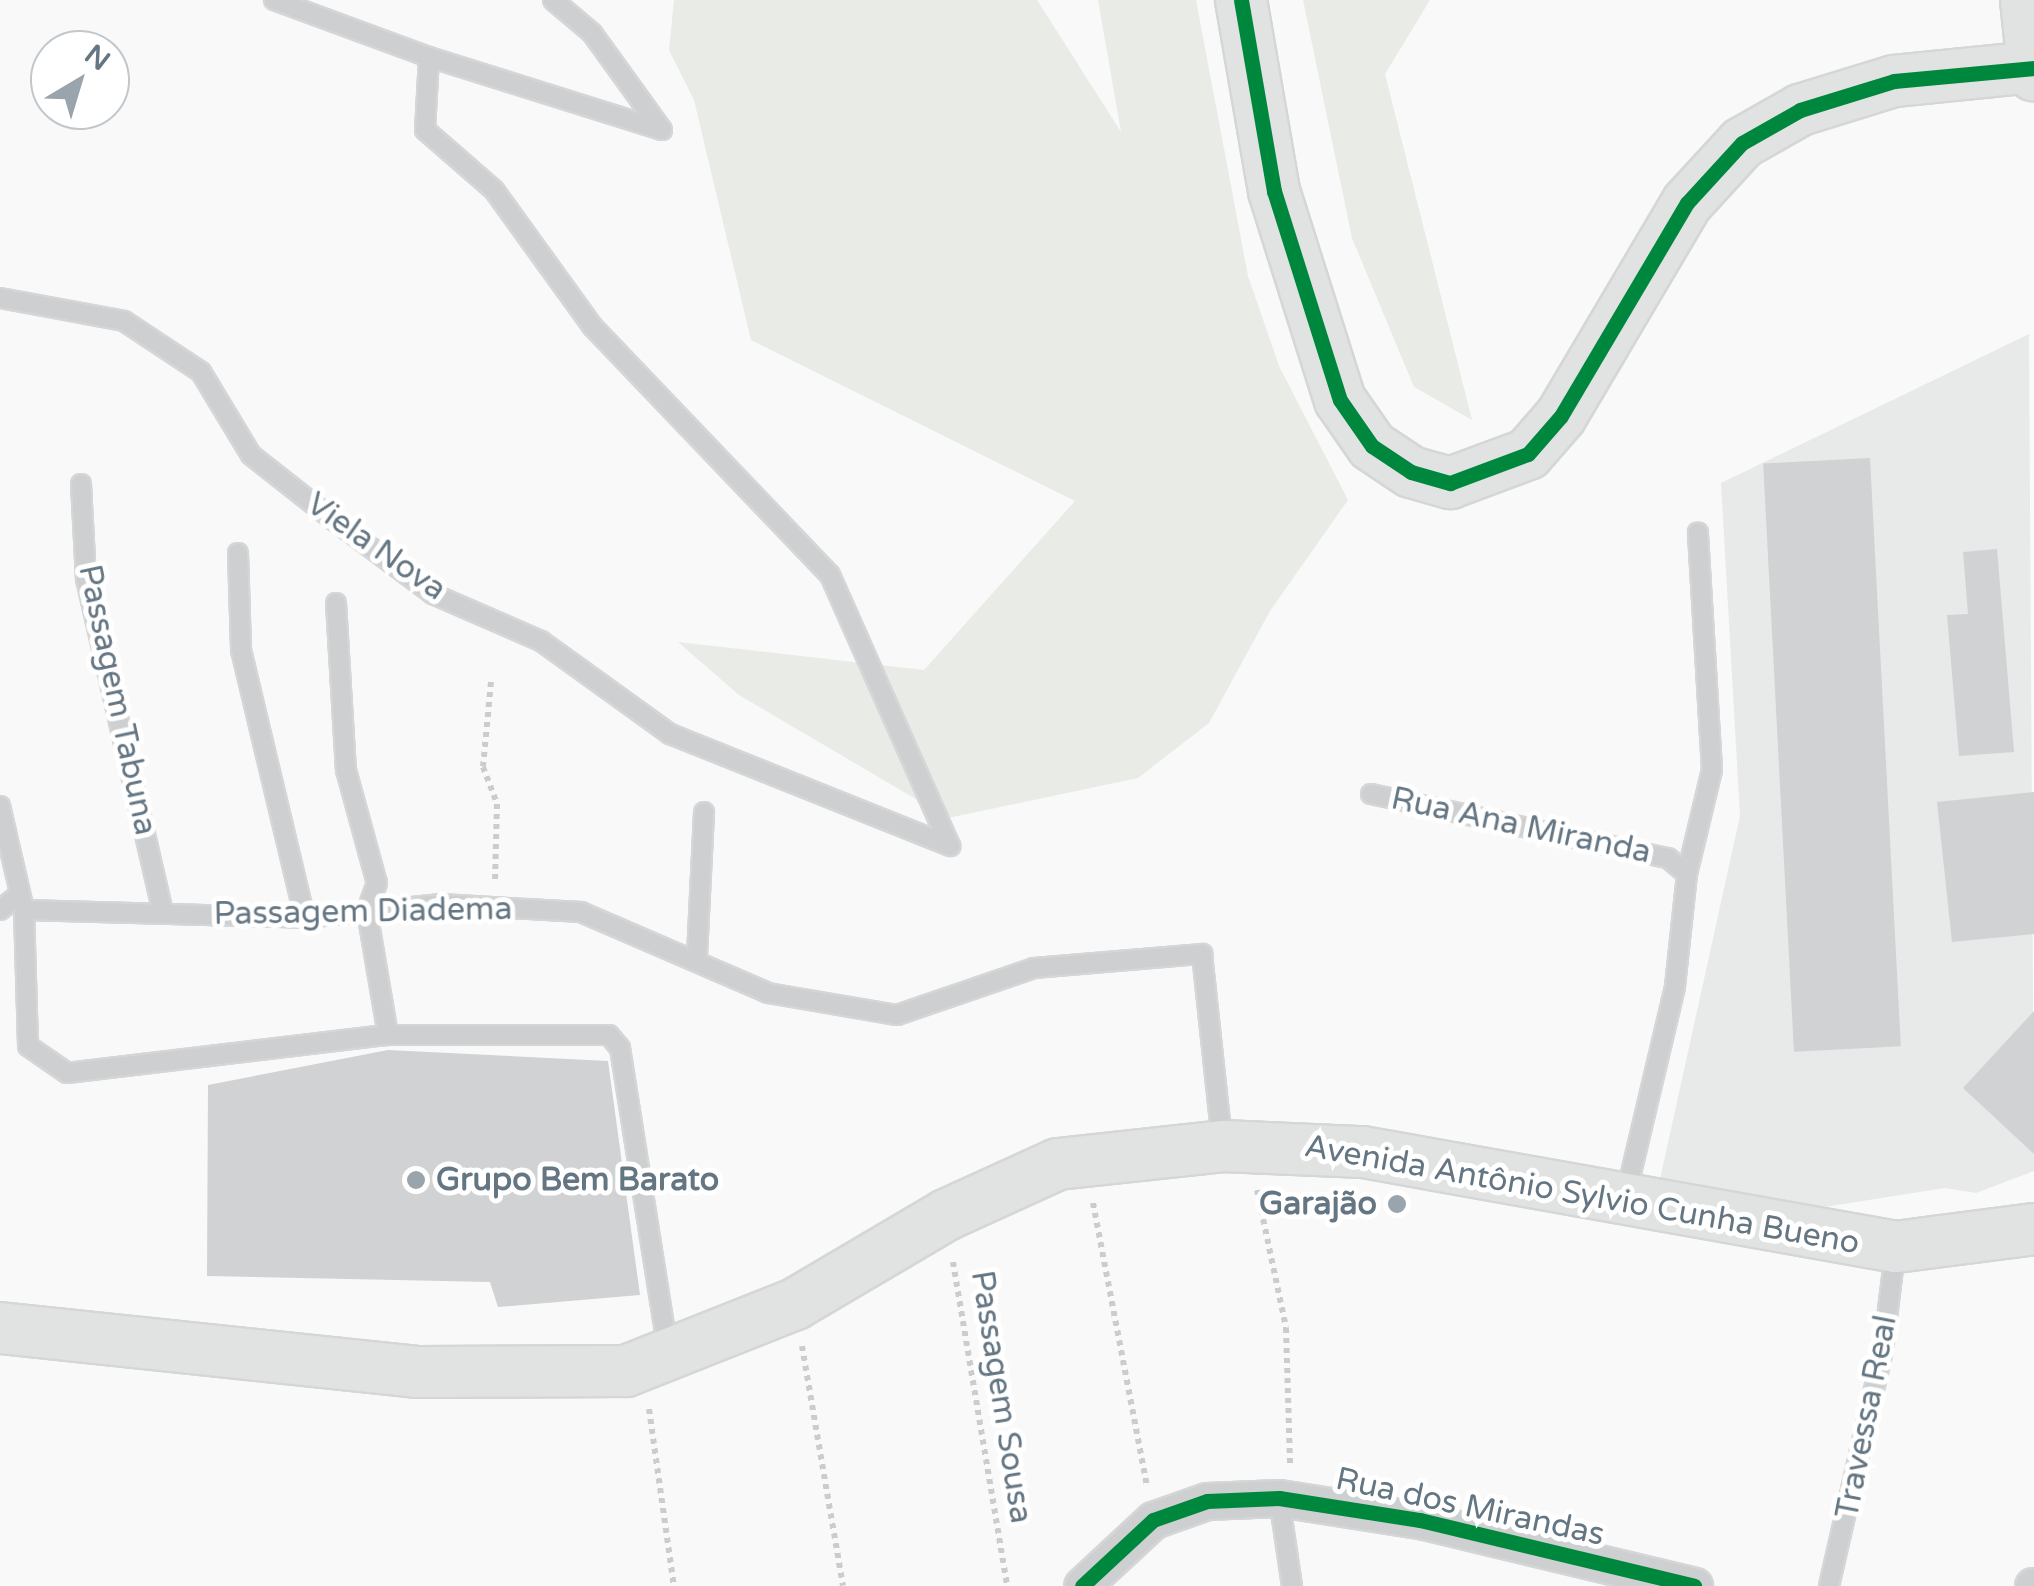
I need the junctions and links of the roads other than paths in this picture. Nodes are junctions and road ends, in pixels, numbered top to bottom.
1 (274, 0) edge
2 (553, 0) edge
3 (1240, 0) edge
4 (2026, 0) edge
5 (429, 58) junction
6 (2034, 70) edge
7 (0, 298) edge
8 (82, 484) dead end
9 (1698, 532) dead end
10 (238, 553) dead end
11 (336, 603) dead end
12 (1371, 794) dead end
13 (0, 806) edge
14 (704, 812) dead end
15 (1687, 874) junction
16 (22, 902) junction
17 (0, 910) edge
18 (366, 911) junction
19 (163, 914) junction
20 (305, 918) junction
21 (696, 956) junction
22 (388, 1034) junction
23 (1235, 1145) junction
24 (2034, 1199) edge
25 (1624, 1204) junction
26 (2034, 1229) edge
27 (1896, 1247) junction
28 (0, 1328) edge
29 (656, 1361) junction
30 (1284, 1498) junction
31 (1082, 1586) edge
32 (1292, 1586) edge
33 (1694, 1586) edge
34 (1829, 1586) edge

1 - 5 lane
2 - 5 lane
3 - 6 main road
4 - 6 main road
5 - 7 lane, Viela Nova
8 - 19 lane, Passagem Tabuna
9 - 15 lane
10 - 20 lane
11 - 18 lane
12 - 15 lane, Rua Ana Miranda
13 - 16 lane
14 - 21 lane
15 - 25 lane, Rua Ana Miranda
16 - 17 lane
16 - 19 lane, Passagem Diadema
16 - 22 lane
18 - 20 lane, Passagem Diadema
18 - 21 lane, Passagem Diadema
18 - 22 lane
19 - 20 lane, Passagem Diadema
21 - 23 lane, Passagem Diadema
22 - 29 lane
23 - 25 main road, Avenida Antônio Sylvio Cunha Bueno
23 - 29 main road, Avenida Antônio Sylvio Cunha Bueno
24 - 27 main road, Avenida Antônio Sylvio Cunha Bueno
25 - 27 main road, Avenida Antônio Sylvio Cunha Bueno
26 - 27 main road, Avenida Antônio Sylvio Cunha Bueno
27 - 34 lane, Travessa Real
28 - 29 main road, Avenida Antônio Sylvio Cunha Bueno
30 - 31 street, Rua dos Mirandas
30 - 32 lane
30 - 33 street, Rua dos Mirandas

